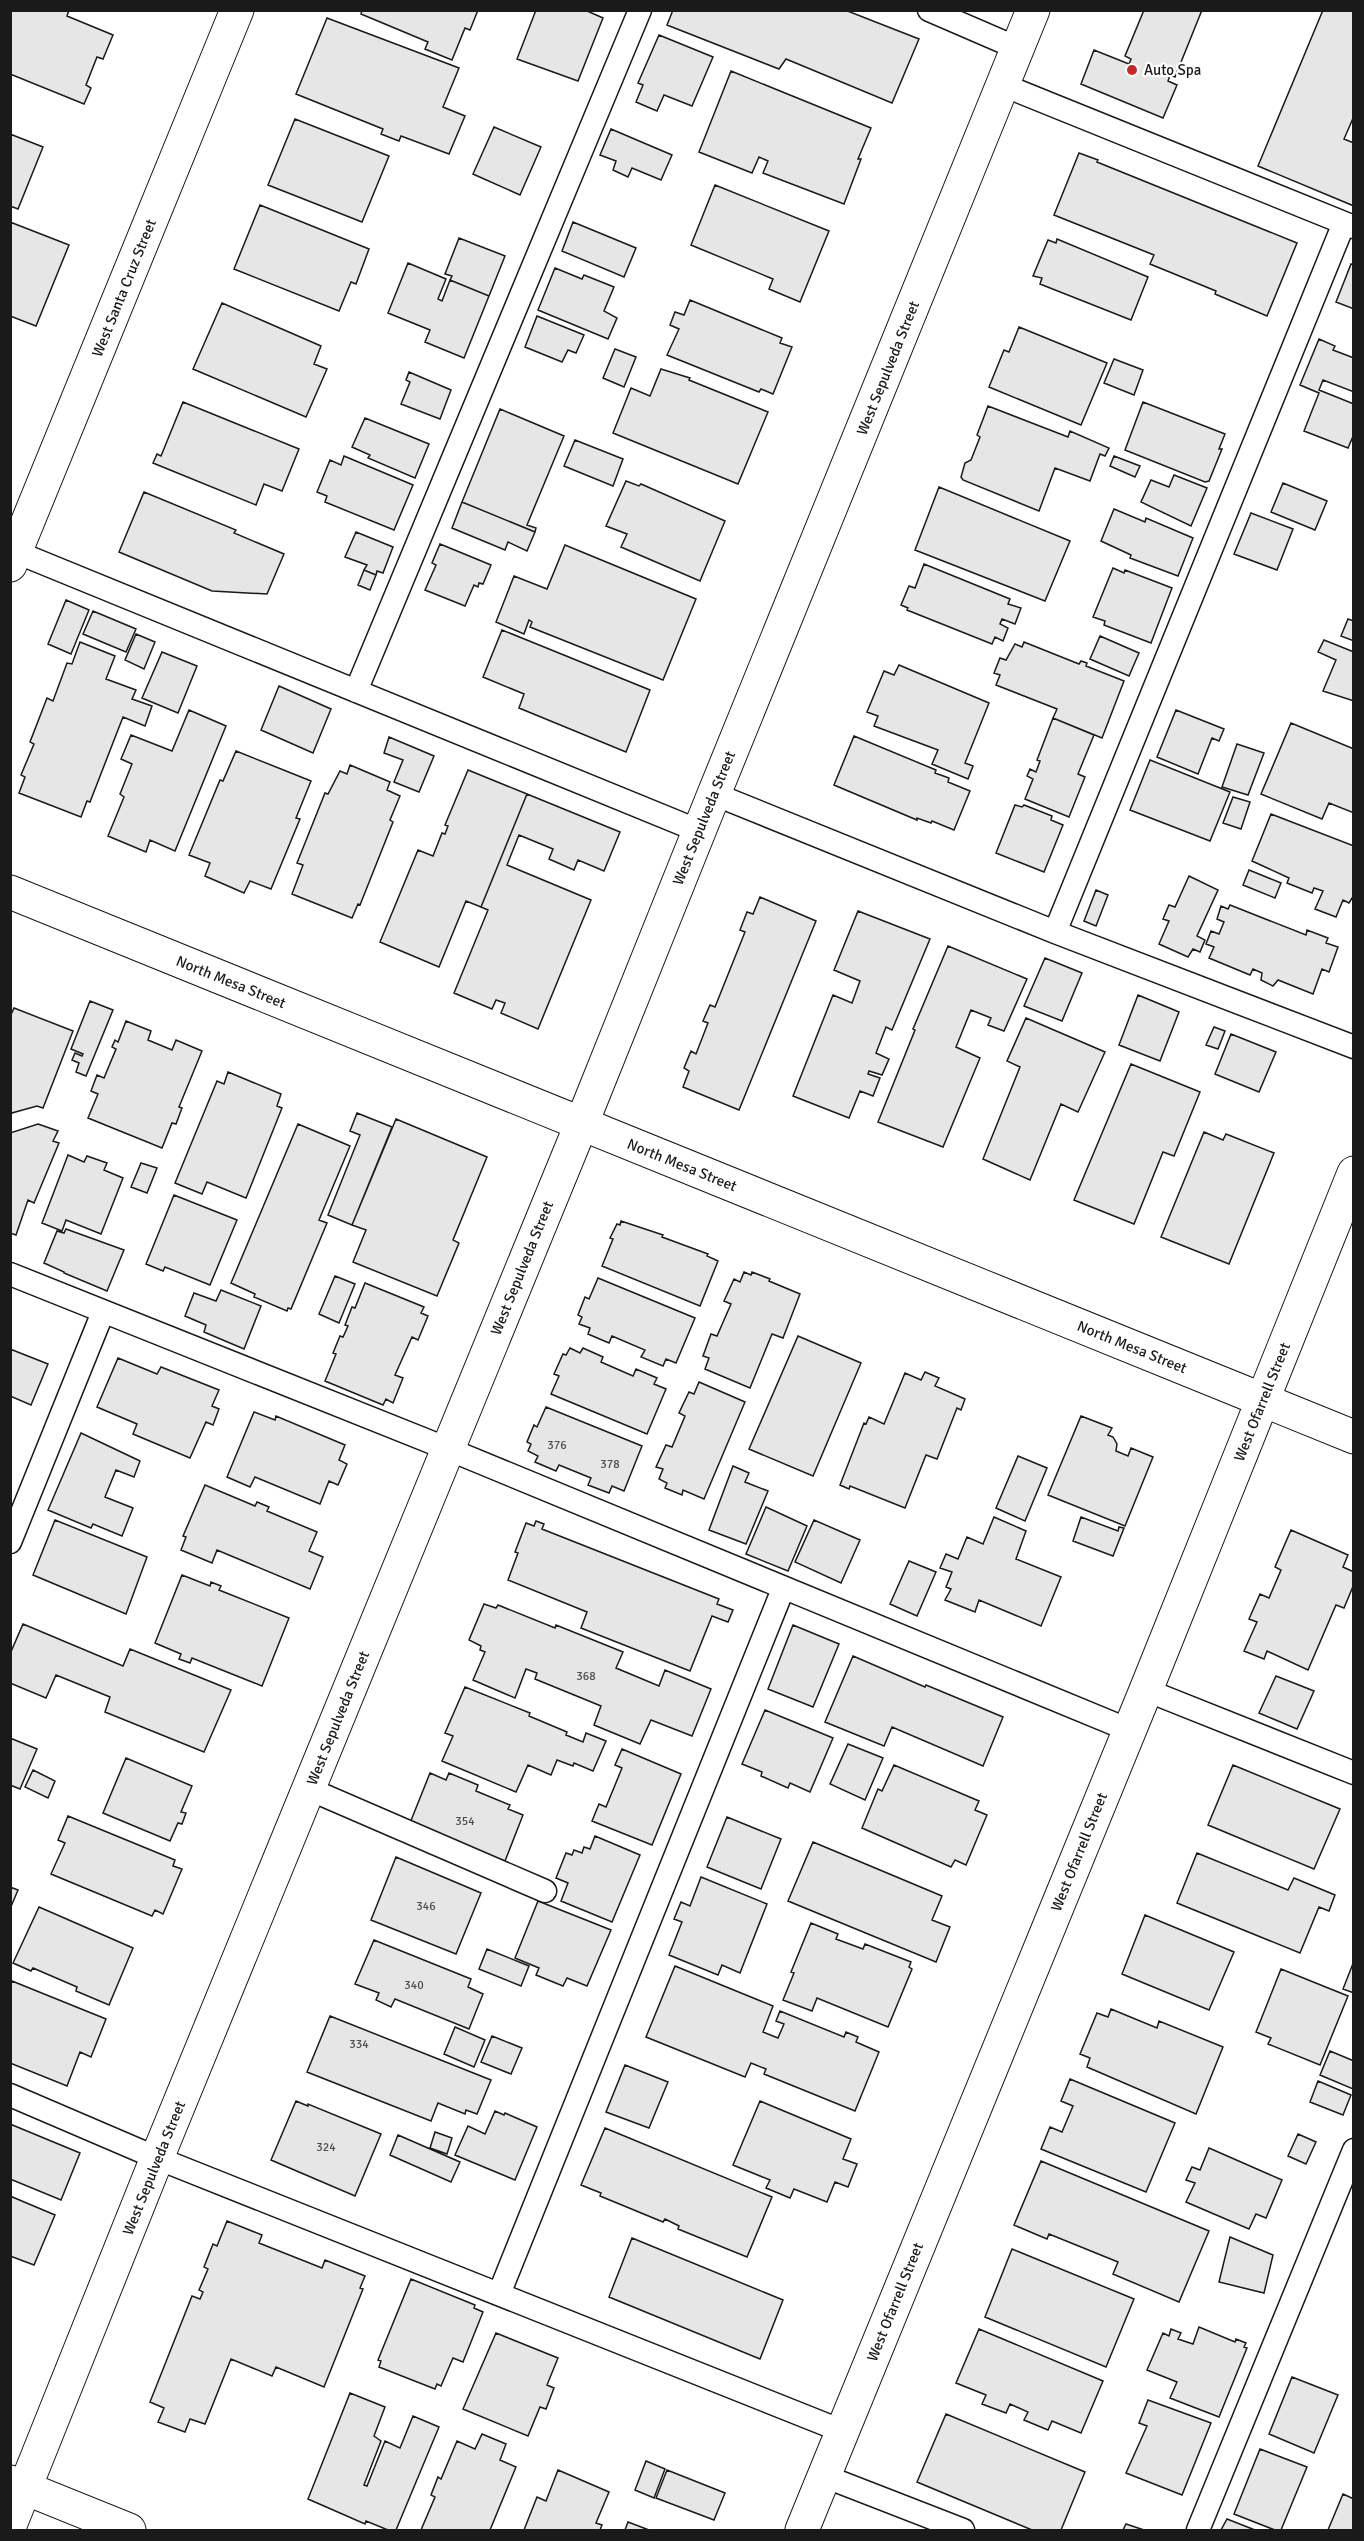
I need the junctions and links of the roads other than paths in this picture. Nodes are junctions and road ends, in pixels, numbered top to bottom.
1 (237, 10) edge
2 (640, 10) edge
3 (929, 10) edge
4 (1033, 10) edge
5 (1017, 48) junction
6 (1003, 85) junction
7 (1349, 225) edge
8 (13, 558) edge
9 (356, 691) junction
10 (714, 794) junction
11 (699, 831) junction
12 (10, 892) edge
13 (1055, 932) junction
14 (1353, 1047) edge
15 (581, 1125) junction
16 (1353, 1173) edge
17 (10, 1274) edge
18 (103, 1312) junction
19 (1263, 1400) junction
20 (1353, 1437) edge
21 (448, 1449) junction
22 (10, 1542) edge
23 (783, 1589) junction
24 (1146, 1690) junction
25 (1129, 1730) junction
26 (1353, 1773) edge
27 (309, 1789) junction
28 (545, 1891) dead end
29 (10, 2095) edge
30 (1353, 2150) edge
31 (157, 2158) junction
32 (499, 2294) junction
33 (842, 2431) junction
34 (824, 2476) junction
35 (18, 2485) edge
36 (10, 2525) edge
37 (129, 2530) edge
38 (802, 2530) edge
39 (963, 2530) edge
40 (1198, 2530) edge

1 - 8 street, West Santa Cruz Street
2 - 9 lane
3 - 5 lane
4 - 5 street, West Sepulveda Street
5 - 6 street, West Sepulveda Street
6 - 7 lane
6 - 10 street, West Sepulveda Street
7 - 13 lane
8 - 9 lane
9 - 11 lane
10 - 11 street, West Sepulveda Street
10 - 13 lane
11 - 15 street, West Sepulveda Street
12 - 15 street, North Mesa Street
13 - 14 lane
15 - 19 street, North Mesa Street
15 - 21 street, West Sepulveda Street
16 - 19 street, West Ofarrell Street
17 - 18 lane
18 - 21 lane
18 - 22 lane
19 - 20 street, North Mesa Street
19 - 24 street, West Ofarrell Street
21 - 23 lane
21 - 27 street, West Sepulveda Street
23 - 25 lane
23 - 32 lane
24 - 25 street, West Ofarrell Street
24 - 26 lane
25 - 33 street, West Ofarrell Street
27 - 28 lane
27 - 31 street, West Sepulveda Street
29 - 31 lane
30 - 40 lane
31 - 32 lane
31 - 35 street, West Sepulveda Street
32 - 33 lane
33 - 34 street, West Ofarrell Street
34 - 38 street, West Ofarrell Street
34 - 39 lane
35 - 36 street, West Sepulveda Street
35 - 37 street

